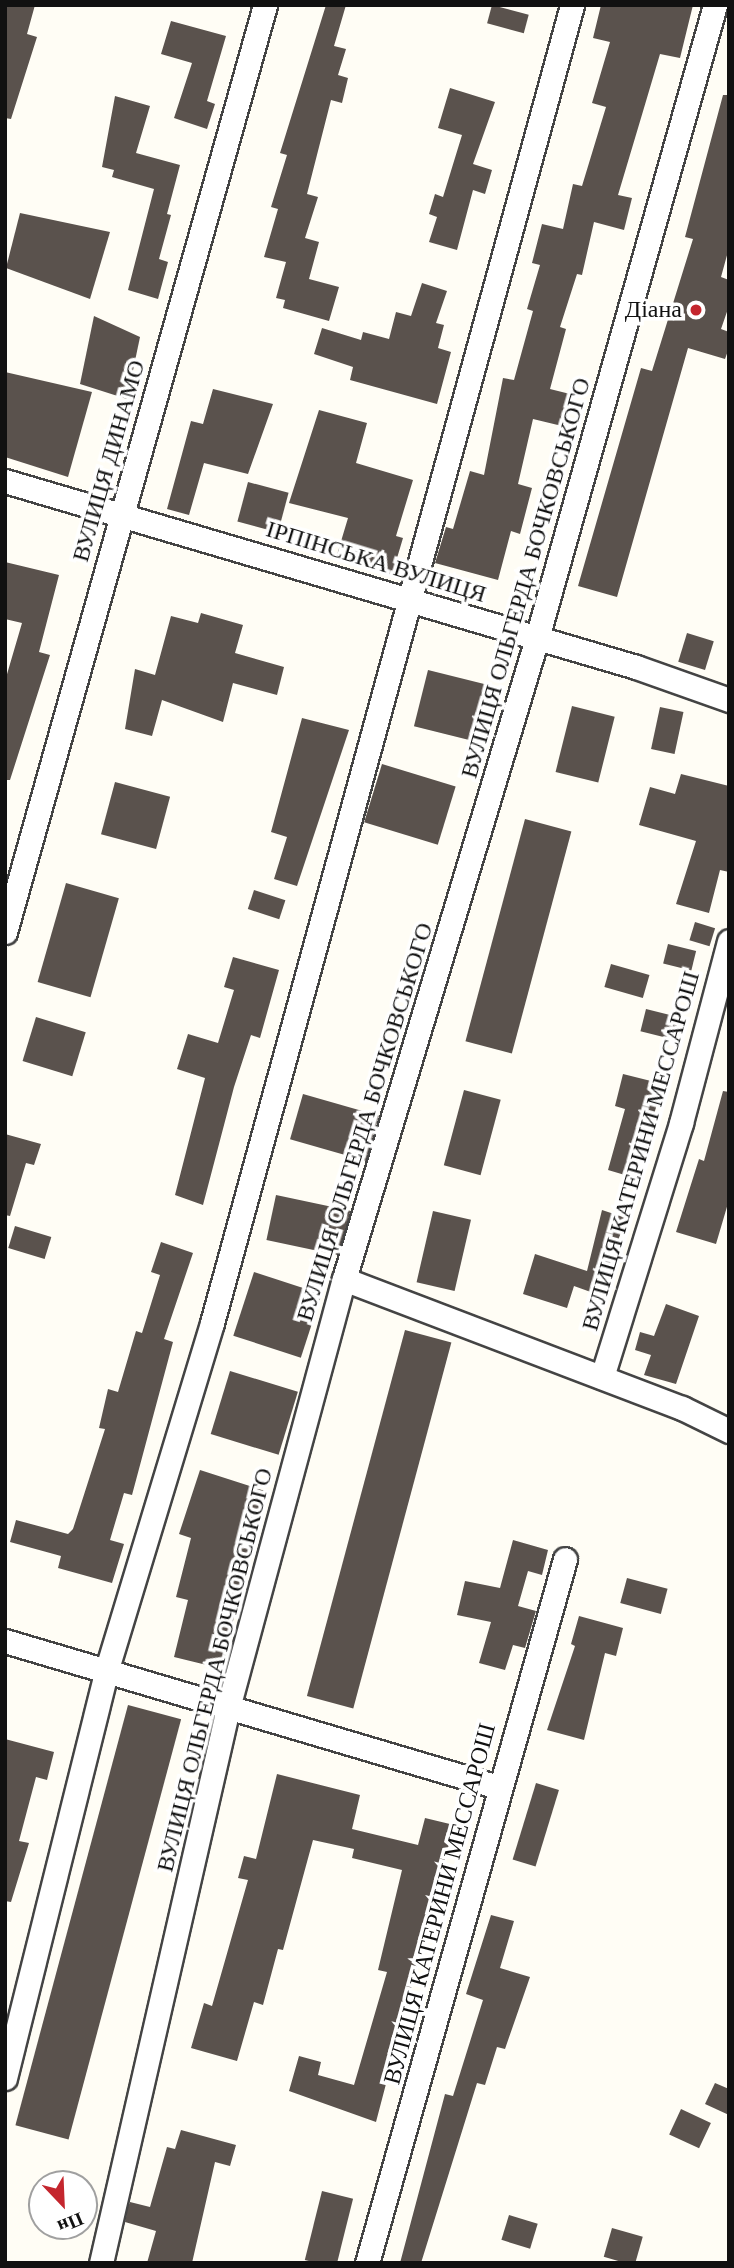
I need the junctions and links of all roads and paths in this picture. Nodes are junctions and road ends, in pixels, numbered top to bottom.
1 (265, 5) edge
2 (572, 5) edge
3 (715, 5) edge
4 (5, 481) edge
5 (121, 512) junction
6 (412, 600) junction
7 (537, 638) junction
8 (729, 700) edge
9 (5, 932) edge
10 (729, 941) edge
11 (344, 1279) junction
12 (602, 1377) junction
13 (729, 1432) edge
14 (565, 1559) dead end
15 (5, 1641) edge
16 (106, 1672) junction
17 (228, 1708) junction
18 (498, 1787) junction
19 (5, 2078) edge
20 (101, 2263) edge
21 (367, 2263) edge

1 - 5 street, ВУЛИЦЯ ДИНАМО
2 - 6 street
3 - 7 street, ВУЛИЦЯ ОЛЬГЕРДА БОЧКОВСЬКОГО
4 - 5 street, ІРПІНСЬКА ВУЛИЦЯ
5 - 6 street, ІРПІНСЬКА ВУЛИЦЯ
5 - 9 street, ВУЛИЦЯ ДИНАМО
6 - 7 street, ІРПІНСЬКА ВУЛИЦЯ
6 - 16 street
7 - 8 street, ІРПІНСЬКА ВУЛИЦЯ
7 - 11 street, ВУЛИЦЯ ОЛЬГЕРДА БОЧКОВСЬКОГО
10 - 12 street, ВУЛИЦЯ КАТЕРИНИ МЕССАРОШ
11 - 12 street
11 - 17 street, ВУЛИЦЯ ОЛЬГЕРДА БОЧКОВСЬКОГО
12 - 13 street
14 - 18 street, ВУЛИЦЯ КАТЕРИНИ МЕССАРОШ
15 - 16 street
16 - 17 street
16 - 19 street
17 - 18 street
17 - 20 street, ВУЛИЦЯ ОЛЬГЕРДА БОЧКОВСЬКОГО
18 - 21 street, ВУЛИЦЯ КАТЕРИНИ МЕССАРОШ

